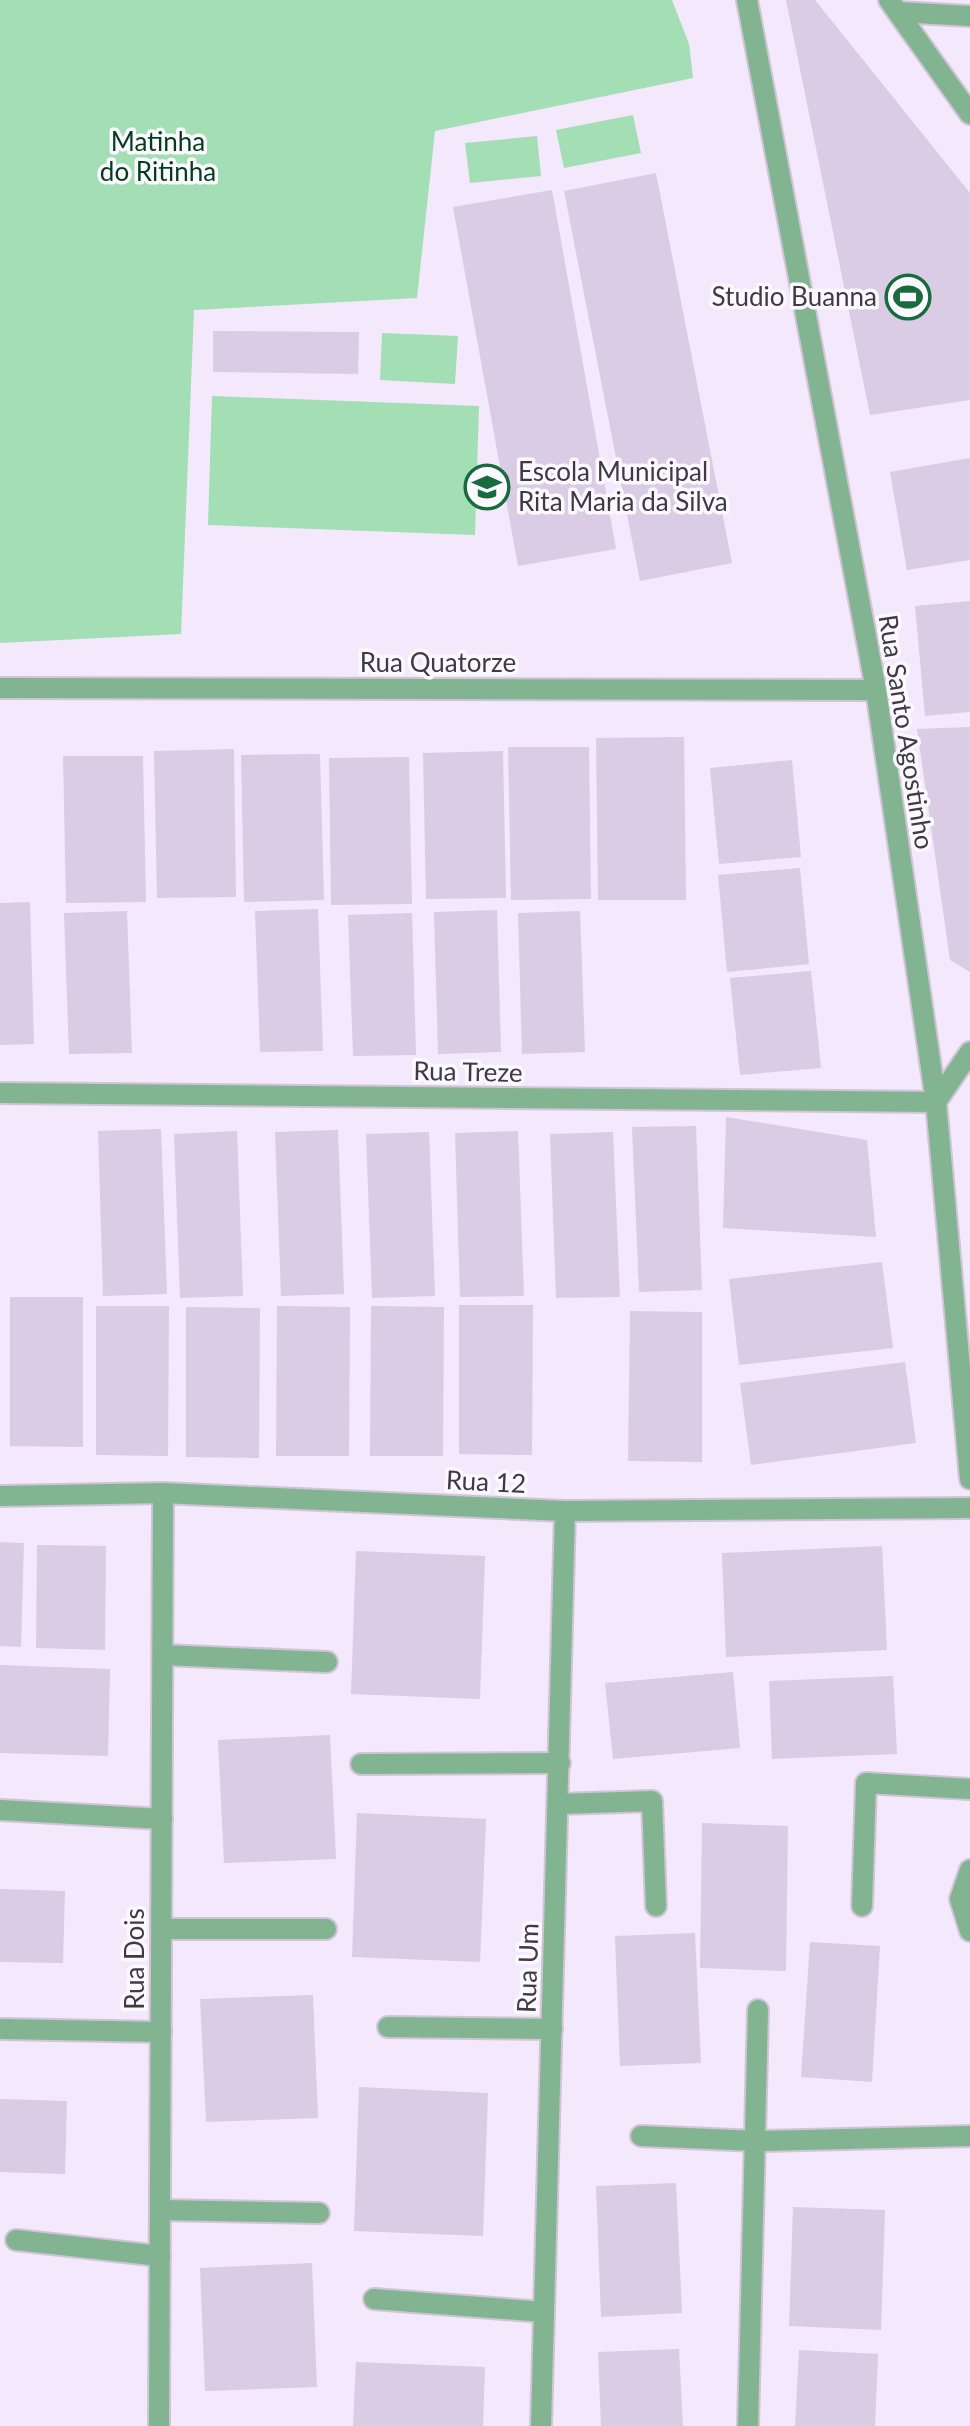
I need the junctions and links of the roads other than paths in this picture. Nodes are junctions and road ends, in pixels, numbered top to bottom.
1 (747, 0) edge
2 (893, 6) edge
3 (970, 16) edge
4 (970, 114) edge
5 (0, 688) edge
6 (876, 690) junction
7 (970, 1052) edge
8 (0, 1093) edge
9 (936, 1102) junction
10 (970, 1479) edge
11 (163, 1493) junction
12 (0, 1496) edge
13 (970, 1508) edge
14 (565, 1511) junction
15 (163, 1655) junction
16 (327, 1662) dead end
17 (560, 1763) junction
18 (361, 1764) dead end
19 (970, 1789) edge
20 (559, 1804) junction
21 (0, 1810) edge
22 (162, 1819) junction
23 (970, 1870) edge
24 (656, 1906) dead end
25 (862, 1906) dead end
26 (162, 1929) junction
27 (326, 1929) dead end
28 (970, 1931) edge
29 (758, 2010) dead end
30 (388, 2027) dead end
31 (2, 2029) edge
32 (552, 2029) junction
33 (161, 2032) junction
34 (641, 2136) dead end
35 (970, 2136) edge
36 (757, 2141) junction
37 (160, 2210) junction
38 (319, 2213) dead end
39 (16, 2240) dead end
40 (160, 2256) junction
41 (374, 2299) dead end
42 (544, 2312) junction
43 (159, 2426) edge
44 (541, 2426) edge
45 (748, 2426) edge

1 - 6 street, Rua Santo Agostinho
2 - 3 street
2 - 4 street
5 - 6 street, Rua Quatorze
6 - 9 street, Rua Santo Agostinho
7 - 9 street
8 - 9 street, Rua Treze
9 - 10 street, Rua Santo Agostinho
11 - 12 street, Rua 12
11 - 14 street, Rua 12
11 - 15 street, Rua Dois
13 - 14 street, Rua 12
14 - 17 street, Rua Um
15 - 16 street
15 - 22 street, Rua Dois
17 - 18 street
17 - 20 street, Rua Um
19 - 25 street
20 - 24 street
20 - 32 street, Rua Um
21 - 22 street
22 - 26 street, Rua Dois
23 - 28 street
26 - 27 street
26 - 33 street, Rua Dois
29 - 36 street
30 - 32 street
31 - 33 street
32 - 42 street, Rua Um
33 - 37 street, Rua Dois
34 - 36 street
35 - 36 street
36 - 45 street
37 - 38 street
37 - 40 street, Rua Dois
39 - 40 street
40 - 43 street, Rua Dois
41 - 42 street
42 - 44 street, Rua Um

